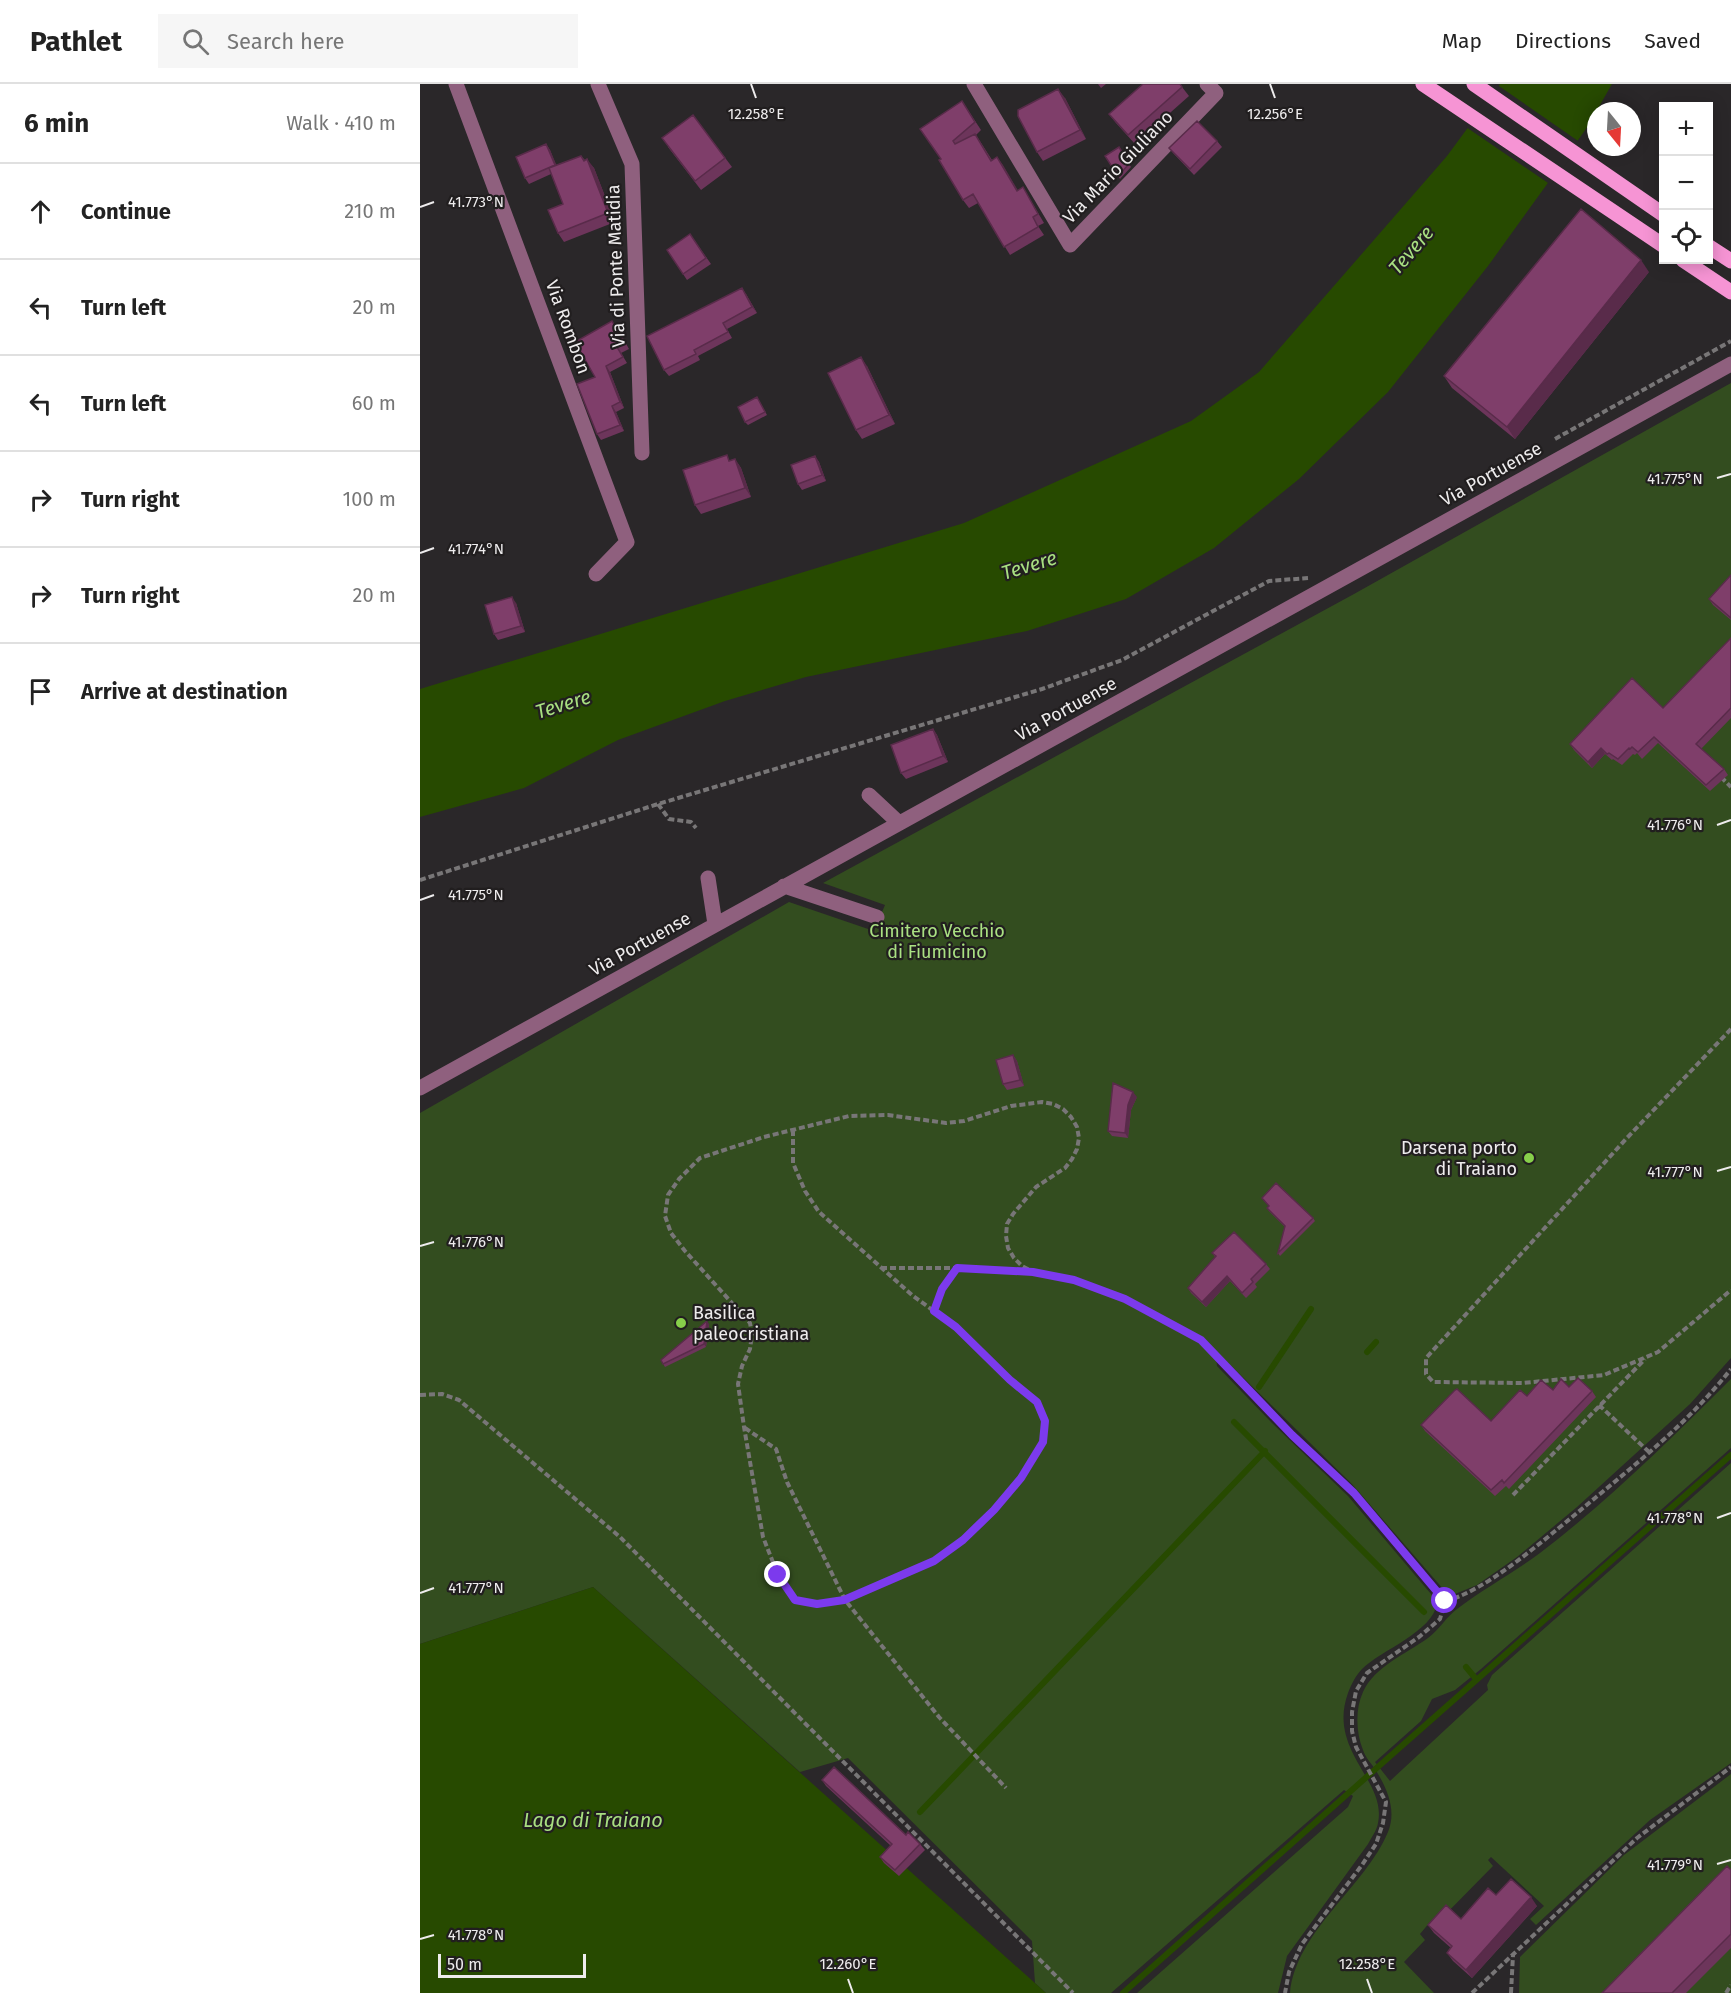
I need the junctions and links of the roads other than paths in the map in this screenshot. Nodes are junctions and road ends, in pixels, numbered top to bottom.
1 (456, 84) edge
2 (598, 84) edge
3 (974, 84) edge
4 (1207, 84) edge
5 (1423, 84) edge
6 (1474, 84) edge
7 (1659, 212) edge
8 (1659, 243) edge
9 (1713, 249) edge
10 (1731, 261) edge
11 (1689, 264) edge
12 (1731, 292) edge
13 (1731, 364) edge
14 (642, 453) dead end
15 (596, 574) dead end
16 (869, 795) dead end
17 (899, 823) junction
18 (708, 878) dead end
19 (784, 886) junction
20 (877, 917) dead end
21 (716, 924) junction
22 (420, 1088) edge

1 - 15 street, Via Rombon
2 - 14 street, Via di Ponte Matidia
3 - 4 street, Via Mario Giuliano
5 - 8 main road
6 - 7 main road
9 - 10 main road
11 - 12 main road
13 - 17 street, Via Portuense
16 - 17 street
17 - 19 street, Via Portuense
18 - 21 street
19 - 20 street
19 - 21 street, Via Portuense
21 - 22 street, Via Portuense

